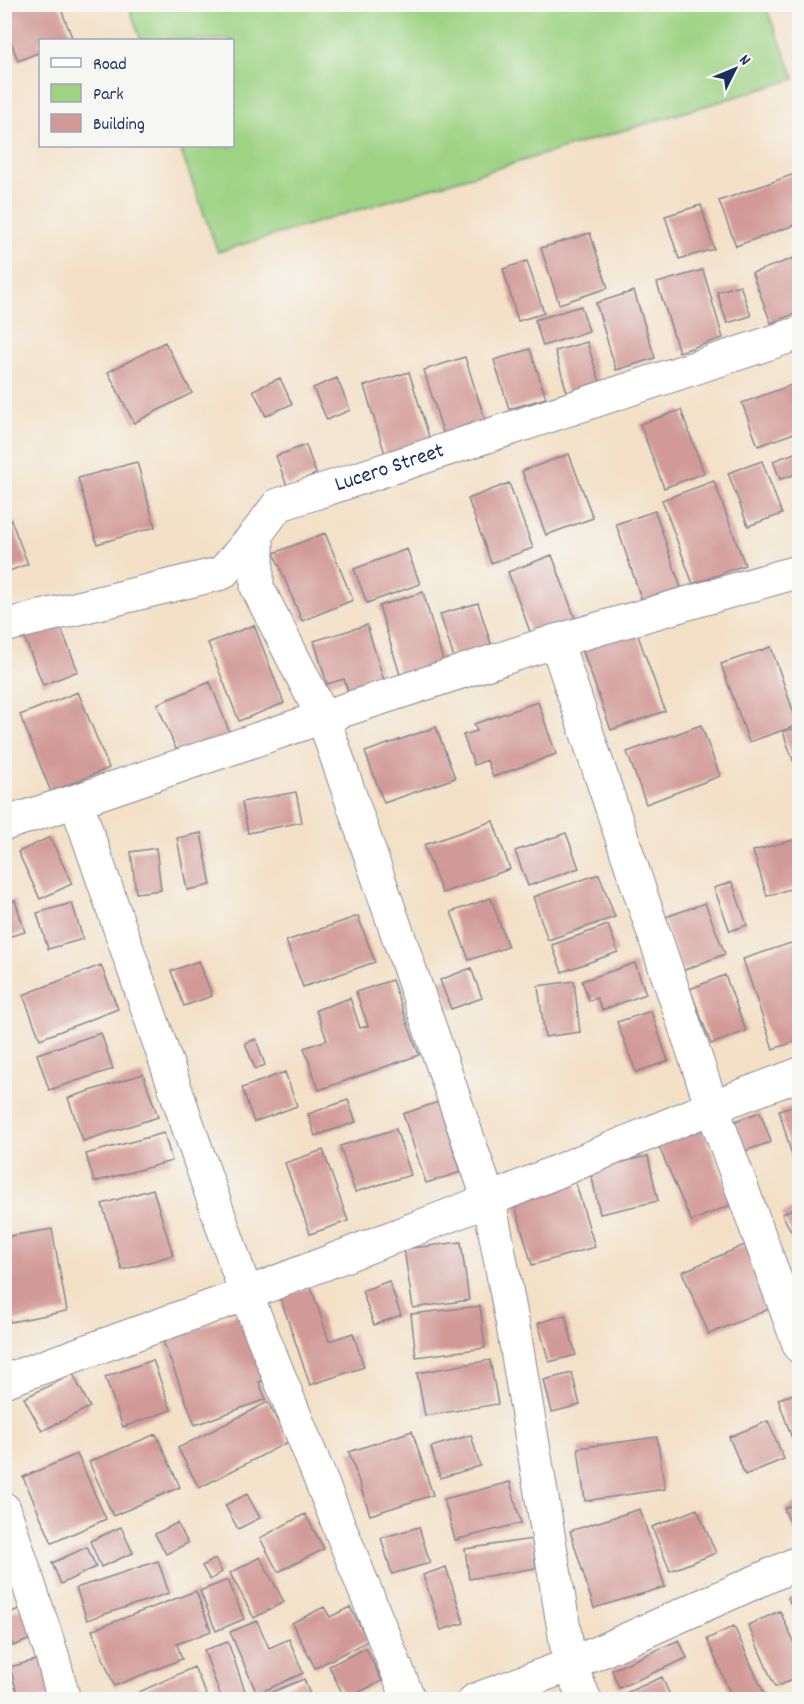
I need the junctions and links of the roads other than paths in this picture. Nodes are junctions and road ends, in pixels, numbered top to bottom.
1 (800, 333) edge
2 (257, 533) junction
3 (800, 571) edge
4 (4, 626) edge
5 (556, 641) junction
6 (322, 717) junction
7 (76, 801) junction
8 (4, 824) edge
9 (800, 1074) edge
10 (712, 1107) junction
11 (489, 1200) junction
12 (246, 1294) junction
13 (800, 1347) edge
14 (4, 1381) edge
15 (4, 1509) edge
16 (800, 1562) edge
17 (570, 1665) junction
18 (64, 1700) edge
19 (410, 1700) edge
20 (475, 1700) edge
21 (585, 1700) edge

1 - 2 street, Lucero Street
2 - 4 street, Lucero Street
2 - 6 street
3 - 5 street
5 - 6 street
5 - 10 street
6 - 7 street
6 - 11 street
7 - 8 street
7 - 12 street
9 - 10 street
10 - 11 street
10 - 13 street
11 - 12 street
11 - 17 street
12 - 14 street
12 - 19 street
15 - 18 street
16 - 17 street
17 - 20 street
17 - 21 street

